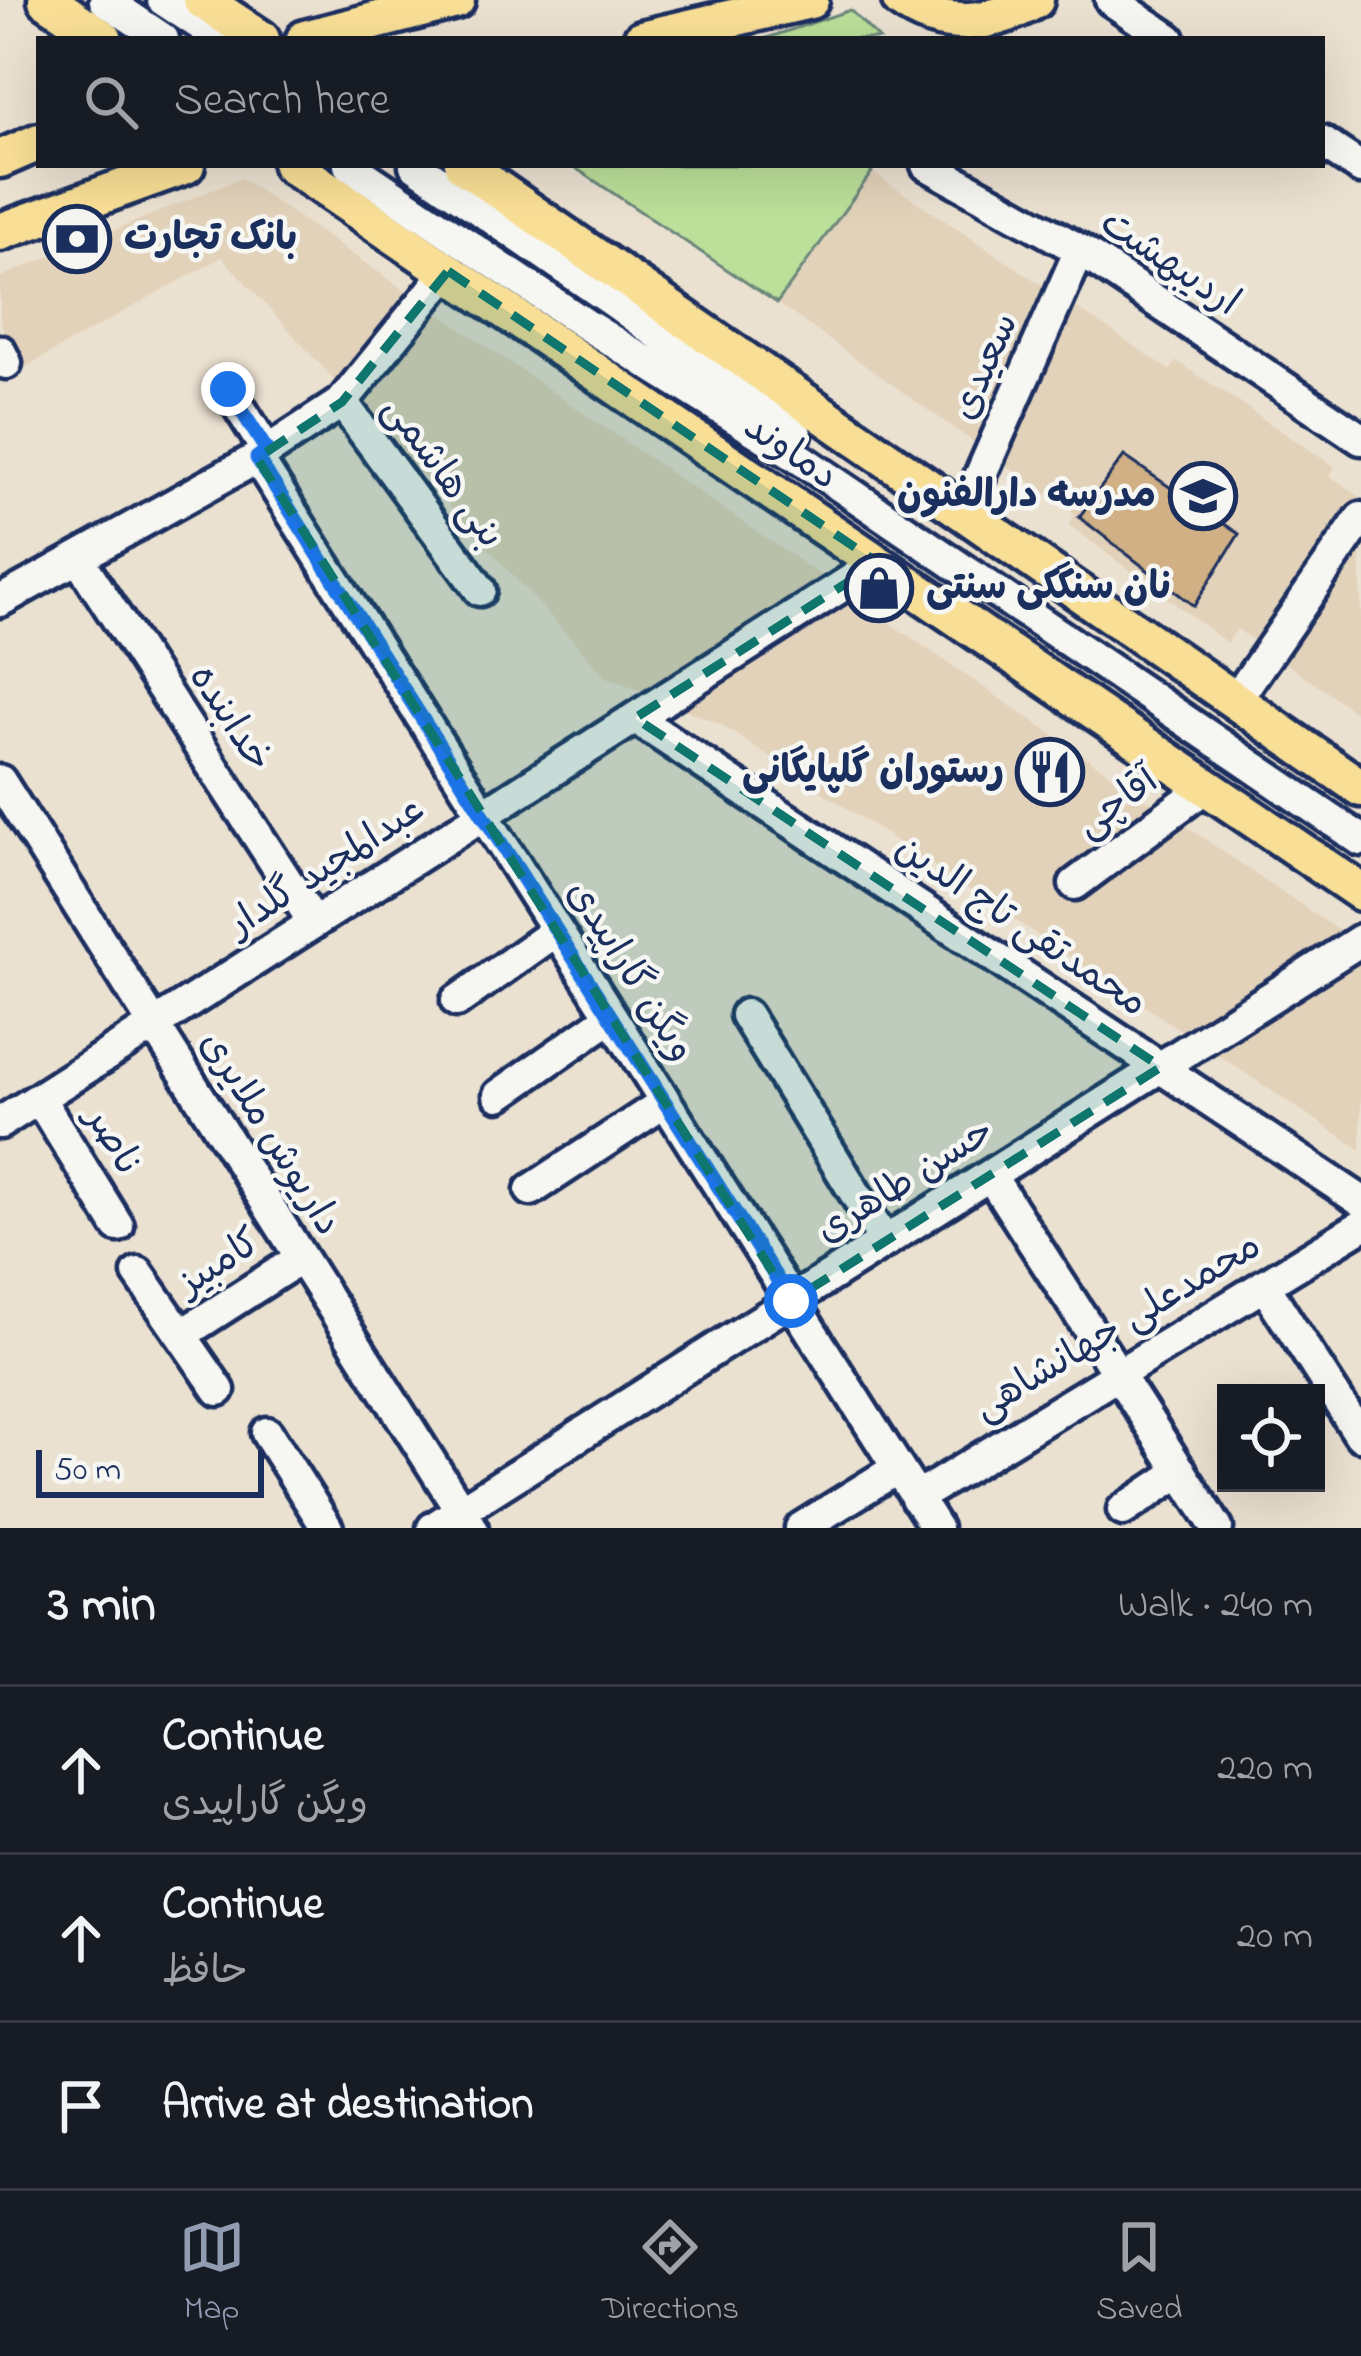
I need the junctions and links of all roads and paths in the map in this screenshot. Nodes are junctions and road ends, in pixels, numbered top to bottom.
1 (47, 0) edge
2 (106, 0) edge
3 (163, 0) edge
4 (202, 0) edge
5 (456, 0) edge
6 (810, 0) edge
7 (1035, 0) edge
8 (1111, 0) edge
9 (898, 2) edge
10 (100, 36) edge
11 (159, 36) edge
12 (217, 36) edge
13 (256, 36) edge
14 (317, 36) edge
15 (655, 36) edge
16 (1165, 36) edge
17 (36, 143) edge
18 (1325, 144) edge
19 (0, 159) edge
20 (178, 168) edge
21 (295, 168) edge
22 (353, 168) edge
23 (419, 168) edge
24 (932, 168) edge
25 (1361, 168) edge
26 (477, 171) edge
27 (0, 232) edge
28 (1080, 250) junction
29 (448, 271) junction
30 (228, 389) dead end
31 (342, 402) junction
32 (1361, 440) edge
33 (262, 455) junction
34 (963, 515) junction
35 (1361, 518) edge
36 (77, 558) junction
37 (878, 563) junction
38 (480, 590) dead end
39 (0, 601) edge
40 (1235, 701) junction
41 (635, 718) junction
42 (0, 781) edge
43 (1206, 787) junction
44 (1361, 788) edge
45 (483, 815) junction
46 (1361, 819) edge
47 (1361, 840) edge
48 (1075, 884) dead end
49 (1361, 892) edge
50 (314, 922) junction
51 (556, 931) junction
52 (1361, 940) edge
53 (457, 1001) dead end
54 (746, 1015) dead end
55 (611, 1017) junction
56 (154, 1025) junction
57 (1161, 1067) junction
58 (499, 1095) dead end
59 (39, 1098) junction
60 (665, 1102) junction
61 (0, 1123) edge
62 (990, 1175) junction
63 (531, 1190) dead end
64 (1361, 1201) edge
65 (118, 1226) dead end
66 (1361, 1226) edge
67 (885, 1242) junction
68 (301, 1258) junction
69 (138, 1273) dead end
70 (1264, 1285) junction
71 (791, 1301) junction
72 (181, 1335) junction
73 (1120, 1373) junction
74 (219, 1390) dead end
75 (267, 1433) dead end
76 (1360, 1435) edge
77 (898, 1468) junction
78 (1181, 1471) junction
79 (916, 1498) junction
80 (1124, 1510) dead end
81 (466, 1519) edge
82 (327, 1528) edge
83 (433, 1528) edge
84 (801, 1528) edge
85 (936, 1528) edge
86 (1217, 1528) edge

1 - 10 main road
2 - 11 street
3 - 12 street
4 - 13 main road
5 - 14 main road
6 - 15 main road
7 - 9 main road
8 - 16 street
17 - 19 main road
18 - 25 street
20 - 27 main road
21 - 29 main road, دماوند
22 - 47 street
23 - 46 street
24 - 28 street, اردیبهشت
26 - 34 main road, دماوند
28 - 32 street, اردیبهشت
28 - 34 street, سعیدی
29 - 31 street
29 - 37 main road, دماوند
30 - 33 street, ویگن گاراپیدی
31 - 33 street
31 - 38 street, بنی هاشمی
33 - 36 street
33 - 45 street, ویگن گاراپیدی
34 - 40 main road, دماوند
35 - 40 street
36 - 39 street
36 - 50 street, خدابنده
37 - 41 street, عبدالمجید گلدار
37 - 43 main road, دماوند
40 - 44 main road, دماوند
41 - 45 street, عبدالمجید گلدار
41 - 57 street, محمدتقی تاج الدین
42 - 56 street, داریوش ملایری
43 - 48 street, آقاچی
43 - 49 main road, دماوند
45 - 50 street, عبدالمجید گلدار
45 - 51 street, ویگن گاراپیدی
50 - 56 street, عبدالمجید گلدار
51 - 53 street
51 - 55 street, ویگن گاراپیدی
52 - 57 street, حسن طاهری
54 - 67 street
55 - 58 street
55 - 60 street, ویگن گاراپیدی
56 - 59 street, عبدالمجید گلدار
56 - 68 street, داریوش ملایری
57 - 62 street, حسن طاهری
57 - 64 street, محمدتقی تاج الدین
59 - 61 street, عبدالمجید گلدار
59 - 65 street, ناصر
60 - 63 street
60 - 71 street, ویگن گاراپیدی
62 - 67 street, حسن طاهری
62 - 73 street
66 - 70 street, محمدعلی جهانشاهی
67 - 71 street, حسن طاهری
68 - 72 street, کامبیز
68 - 81 street, داریوش ملایری
69 - 72 street, کامبیز
70 - 73 street, محمدعلی جهانشاهی
70 - 76 street
71 - 77 street, ویگن گاراپیدی
71 - 81 street, حسن طاهری
72 - 74 street, کامبیز
73 - 78 street
73 - 79 street, محمدعلی جهانشاهی
75 - 82 street
77 - 79 street, ویگن گاراپیدی
77 - 84 street
78 - 80 street
78 - 86 street
79 - 85 street, ویگن گاراپیدی
81 - 83 street, حسن طاهری

